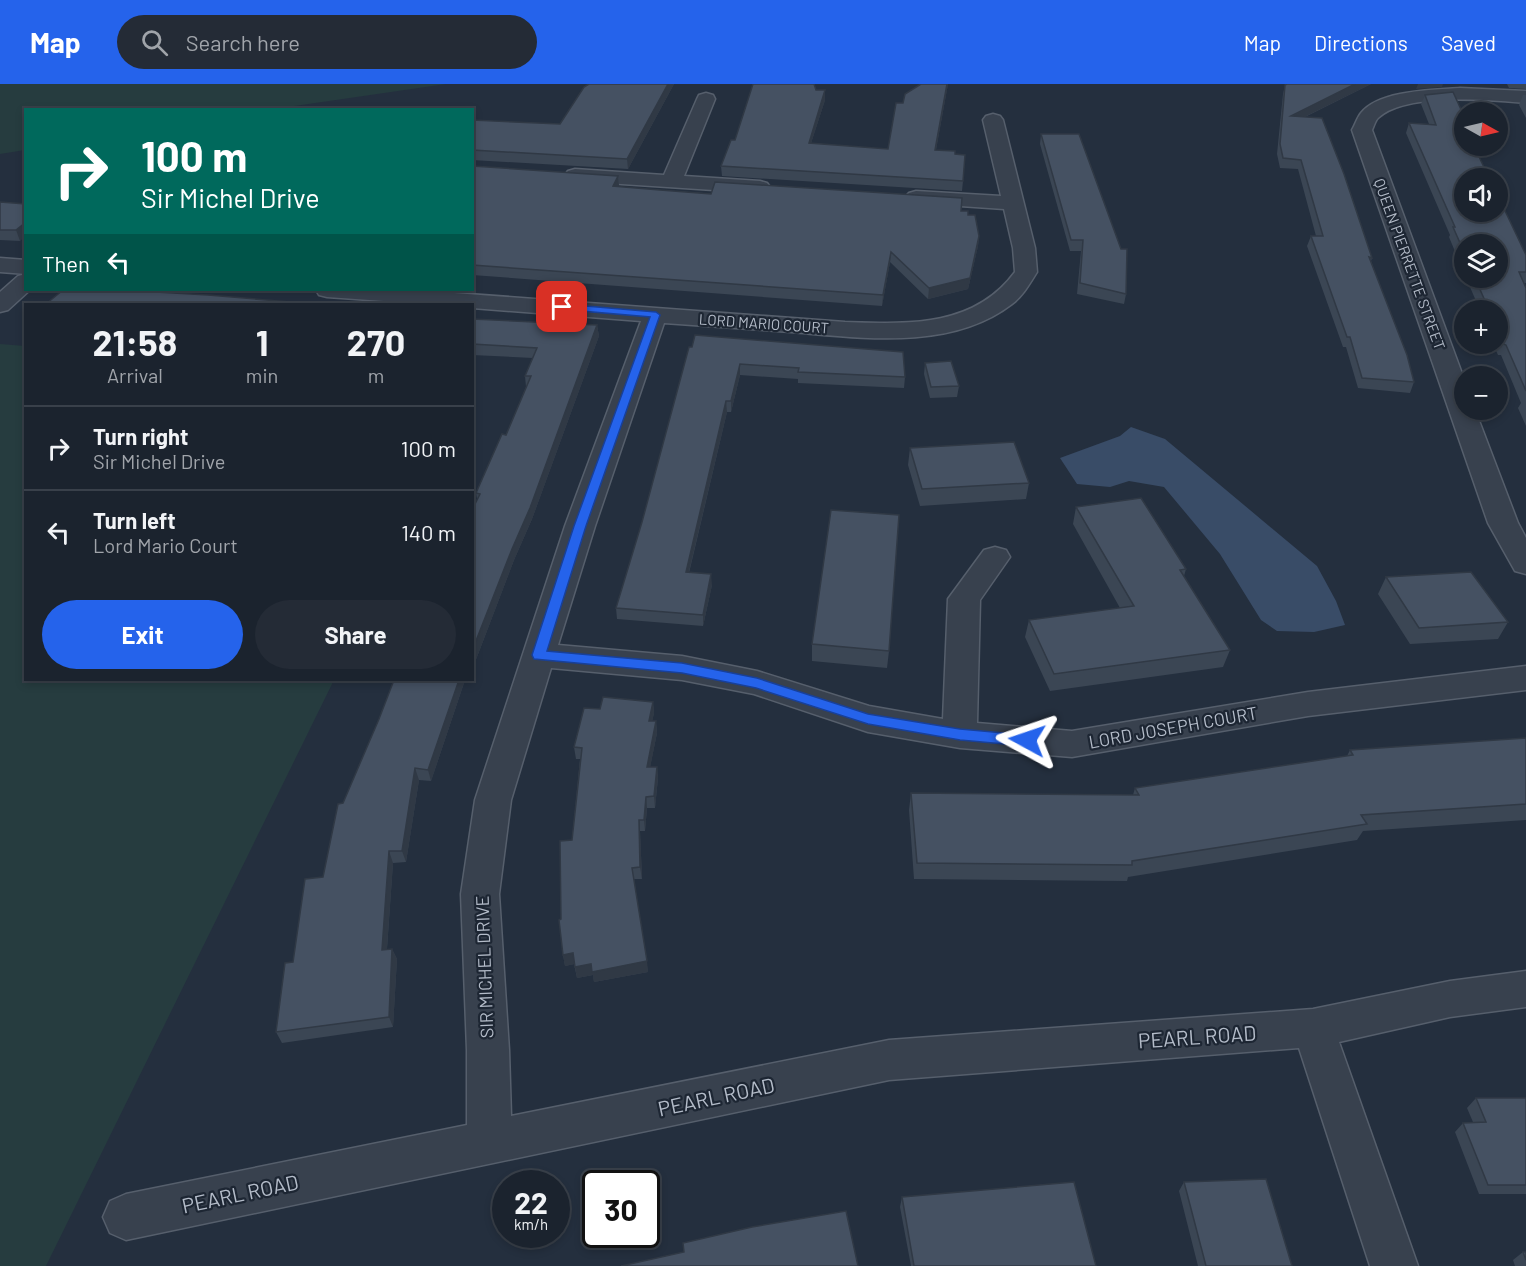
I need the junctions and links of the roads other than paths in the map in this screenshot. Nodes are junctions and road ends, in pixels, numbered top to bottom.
1 (1526, 97) edge
2 (706, 99) dead end
3 (993, 120) dead end
4 (555, 173) edge
5 (672, 181) junction
6 (778, 188) edge
7 (896, 196) edge
8 (1013, 203) junction
9 (0, 265) edge
10 (24, 267) edge
11 (24, 283) edge
12 (340, 291) edge
13 (0, 305) edge
14 (656, 315) junction
15 (995, 557) dead end
16 (1526, 564) edge
17 (539, 655) junction
18 (1526, 678) edge
19 (960, 735) junction
20 (1526, 989) edge
21 (1313, 1028) junction
22 (489, 1142) junction
23 (126, 1217) dead end
24 (1394, 1266) edge

1 - 16 street, QUEEN PIERRETTE STREET
2 - 5 street
3 - 8 street, LORD MARIO COURT
4 - 5 street
5 - 6 street
7 - 8 street
8 - 14 street, LORD MARIO COURT
9 - 10 street
11 - 13 street
12 - 14 street, LORD MARIO COURT
14 - 17 street, SIR MICHEL DRIVE
15 - 19 street
17 - 19 street, LORD JOSEPH COURT
17 - 22 street, SIR MICHEL DRIVE
18 - 19 street, LORD JOSEPH COURT
20 - 21 street, PEARL ROAD
21 - 22 street, PEARL ROAD
21 - 24 street
22 - 23 street, PEARL ROAD

